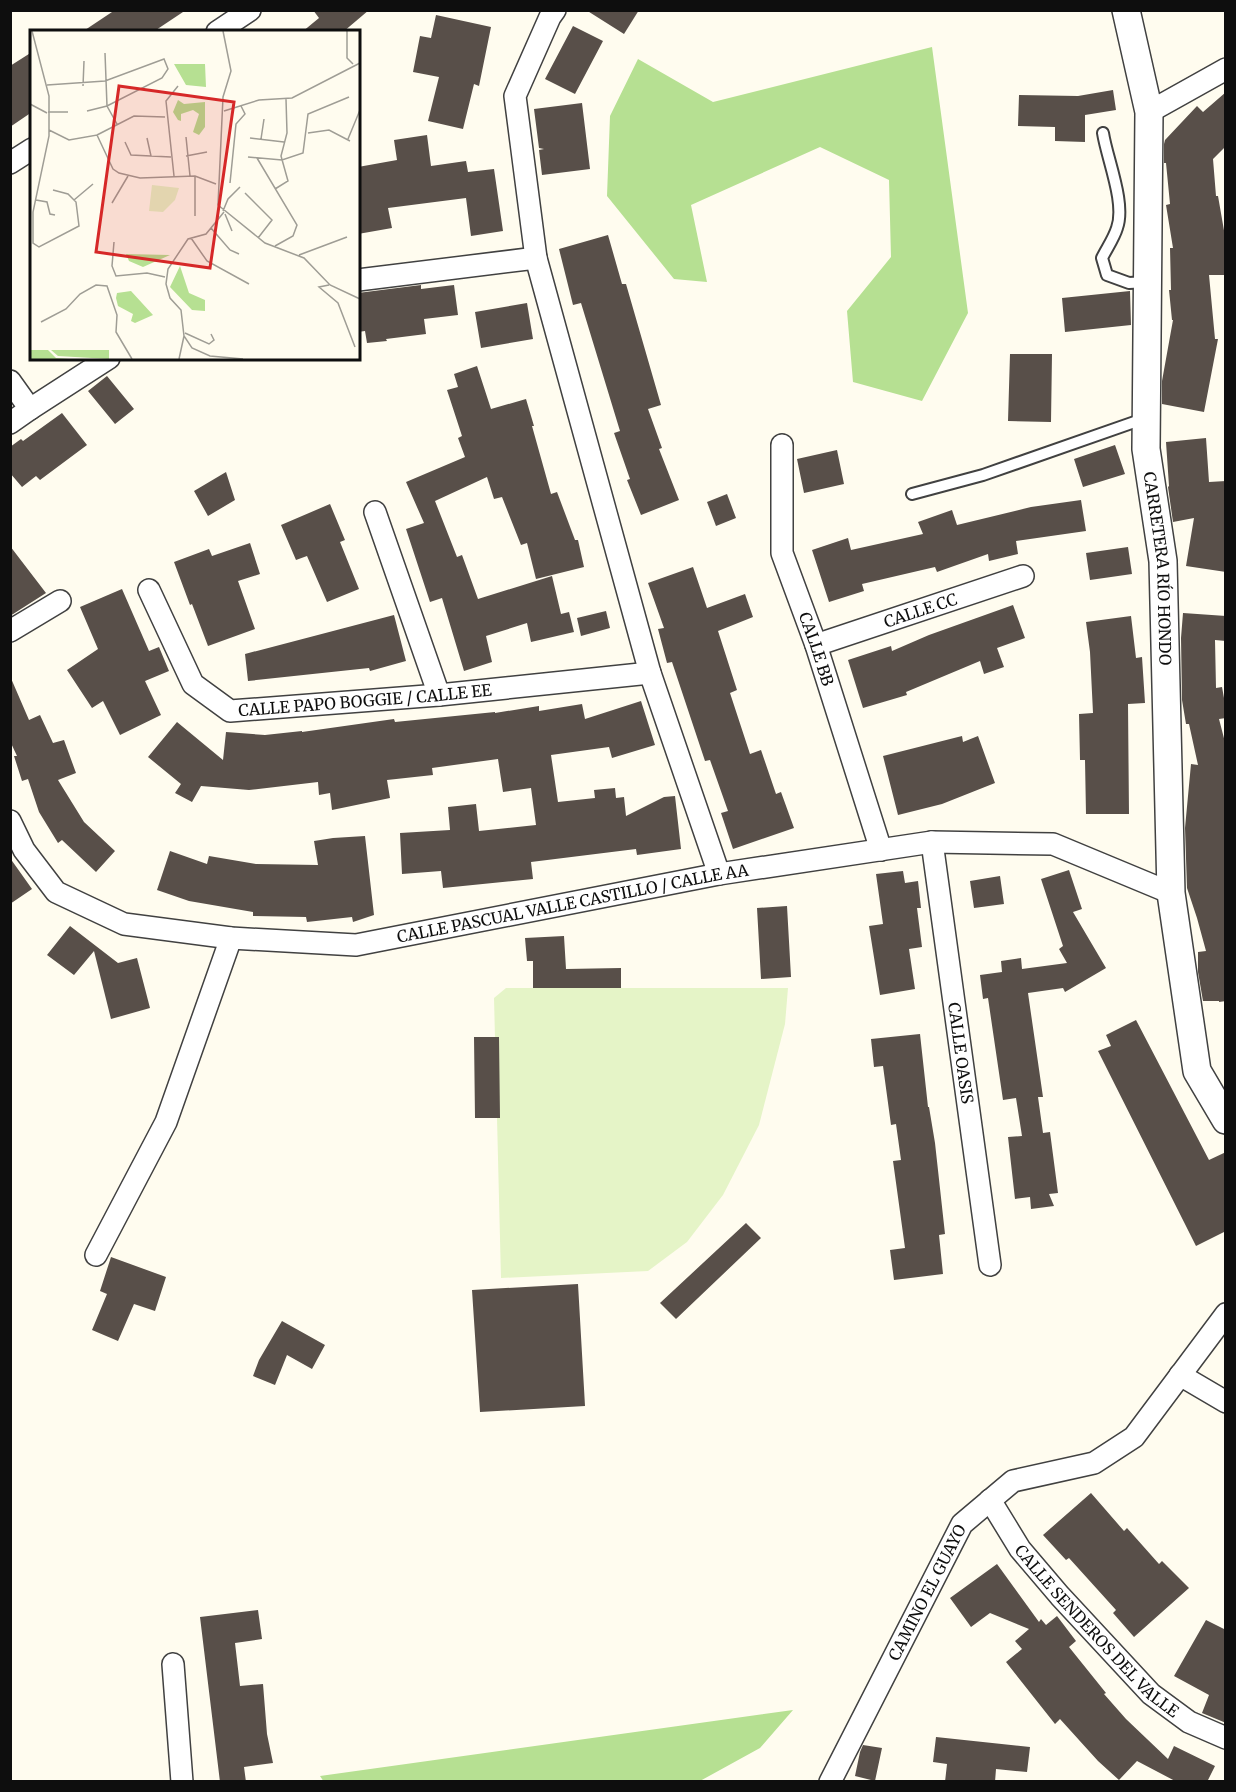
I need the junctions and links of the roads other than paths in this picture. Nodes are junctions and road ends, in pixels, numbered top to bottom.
1 (250, 10) edge
2 (555, 10) edge
3 (1126, 10) edge
4 (220, 30) edge
5 (1226, 69) edge
6 (1149, 112) junction
7 (1103, 133) dead end
8 (30, 150) edge
9 (10, 163) edge
10 (536, 258) junction
11 (360, 280) edge
12 (1148, 282) junction
13 (107, 360) edge
14 (10, 381) edge
15 (30, 409) junction
16 (1146, 417) junction
17 (10, 423) edge
18 (782, 445) dead end
19 (912, 494) dead end
20 (375, 512) dead end
21 (1023, 576) dead end
22 (149, 590) dead end
23 (60, 601) dead end
24 (10, 631) edge
25 (816, 645) junction
26 (650, 673) junction
27 (439, 695) junction
28 (10, 821) edge
29 (932, 842) junction
30 (881, 850) junction
31 (719, 874) junction
32 (1171, 892) junction
33 (231, 938) junction
34 (1226, 1120) edge
35 (96, 1255) dead end
36 (990, 1265) dead end
37 (1226, 1314) edge
38 (1180, 1375) junction
39 (1226, 1402) edge
40 (990, 1500) junction
41 (173, 1664) dead end
42 (1226, 1738) edge
43 (182, 1782) edge
44 (830, 1782) edge

1 - 4 street
2 - 10 street
3 - 6 street, CARRETERA RÍO HONDO
5 - 6 street
6 - 12 street, CARRETERA RÍO HONDO
7 - 12 lane
8 - 9 street
10 - 11 street
10 - 26 street
12 - 16 street, CARRETERA RÍO HONDO
13 - 15 street
14 - 15 street
15 - 17 street
16 - 19 lane
16 - 32 street, CARRETERA RÍO HONDO
18 - 25 street, CALLE BB
20 - 27 street
21 - 25 street, CALLE CC
22 - 27 street, CALLE PAPO BOGGIE / CALLE EE
23 - 24 street
25 - 30 street, CALLE BB
26 - 27 street, CALLE PAPO BOGGIE / CALLE EE
26 - 31 street
28 - 33 street, CALLE PASCUAL VALLE CASTILLO / CALLE AA
29 - 30 street, CALLE PASCUAL VALLE CASTILLO / CALLE AA
29 - 32 street, CALLE PASCUAL VALLE CASTILLO / CALLE AA
29 - 36 street, CALLE OASIS
30 - 31 street, CALLE PASCUAL VALLE CASTILLO / CALLE AA
31 - 33 street, CALLE PASCUAL VALLE CASTILLO / CALLE AA
32 - 34 street, CARRETERA RÍO HONDO
33 - 35 street
37 - 38 street, CAMINO EL GUAYO
38 - 39 street
38 - 40 street, CAMINO EL GUAYO
40 - 42 street, CALLE SENDEROS DEL VALLE
40 - 44 street, CAMINO EL GUAYO
41 - 43 street

